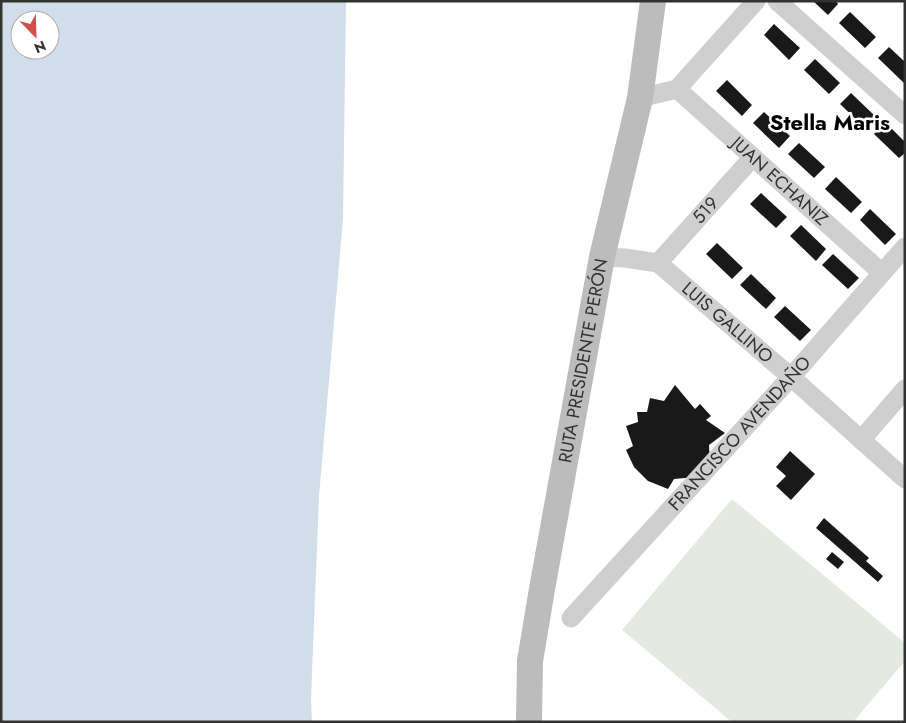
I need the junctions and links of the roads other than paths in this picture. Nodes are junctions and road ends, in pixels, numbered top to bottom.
1 (653, 1) edge
2 (756, 1) edge
3 (777, 1) edge
4 (677, 89) junction
5 (640, 98) junction
6 (905, 116) edge
7 (753, 157) junction
8 (905, 247) edge
9 (602, 257) junction
10 (658, 263) junction
11 (882, 273) junction
12 (791, 377) junction
13 (905, 389) edge
14 (861, 440) junction
15 (905, 479) edge
16 (571, 618) dead end
17 (529, 722) edge

1 - 5 main road, RUTA PRESIDENTE PERÓN
2 - 4 street
3 - 6 street
4 - 5 street
4 - 7 street, JUAN ECHANIZ
5 - 9 main road, RUTA PRESIDENTE PERÓN
7 - 10 street, 519
7 - 11 street, JUAN ECHANIZ
8 - 11 street, FRANCISCO AVENDAÑO
9 - 10 street
9 - 17 main road, RUTA PRESIDENTE PERÓN
10 - 12 street, LUIS GALLINO
11 - 12 street, FRANCISCO AVENDAÑO
12 - 14 street, LUIS GALLINO
12 - 16 street, FRANCISCO AVENDAÑO
13 - 14 street
14 - 15 street, LUIS GALLINO

